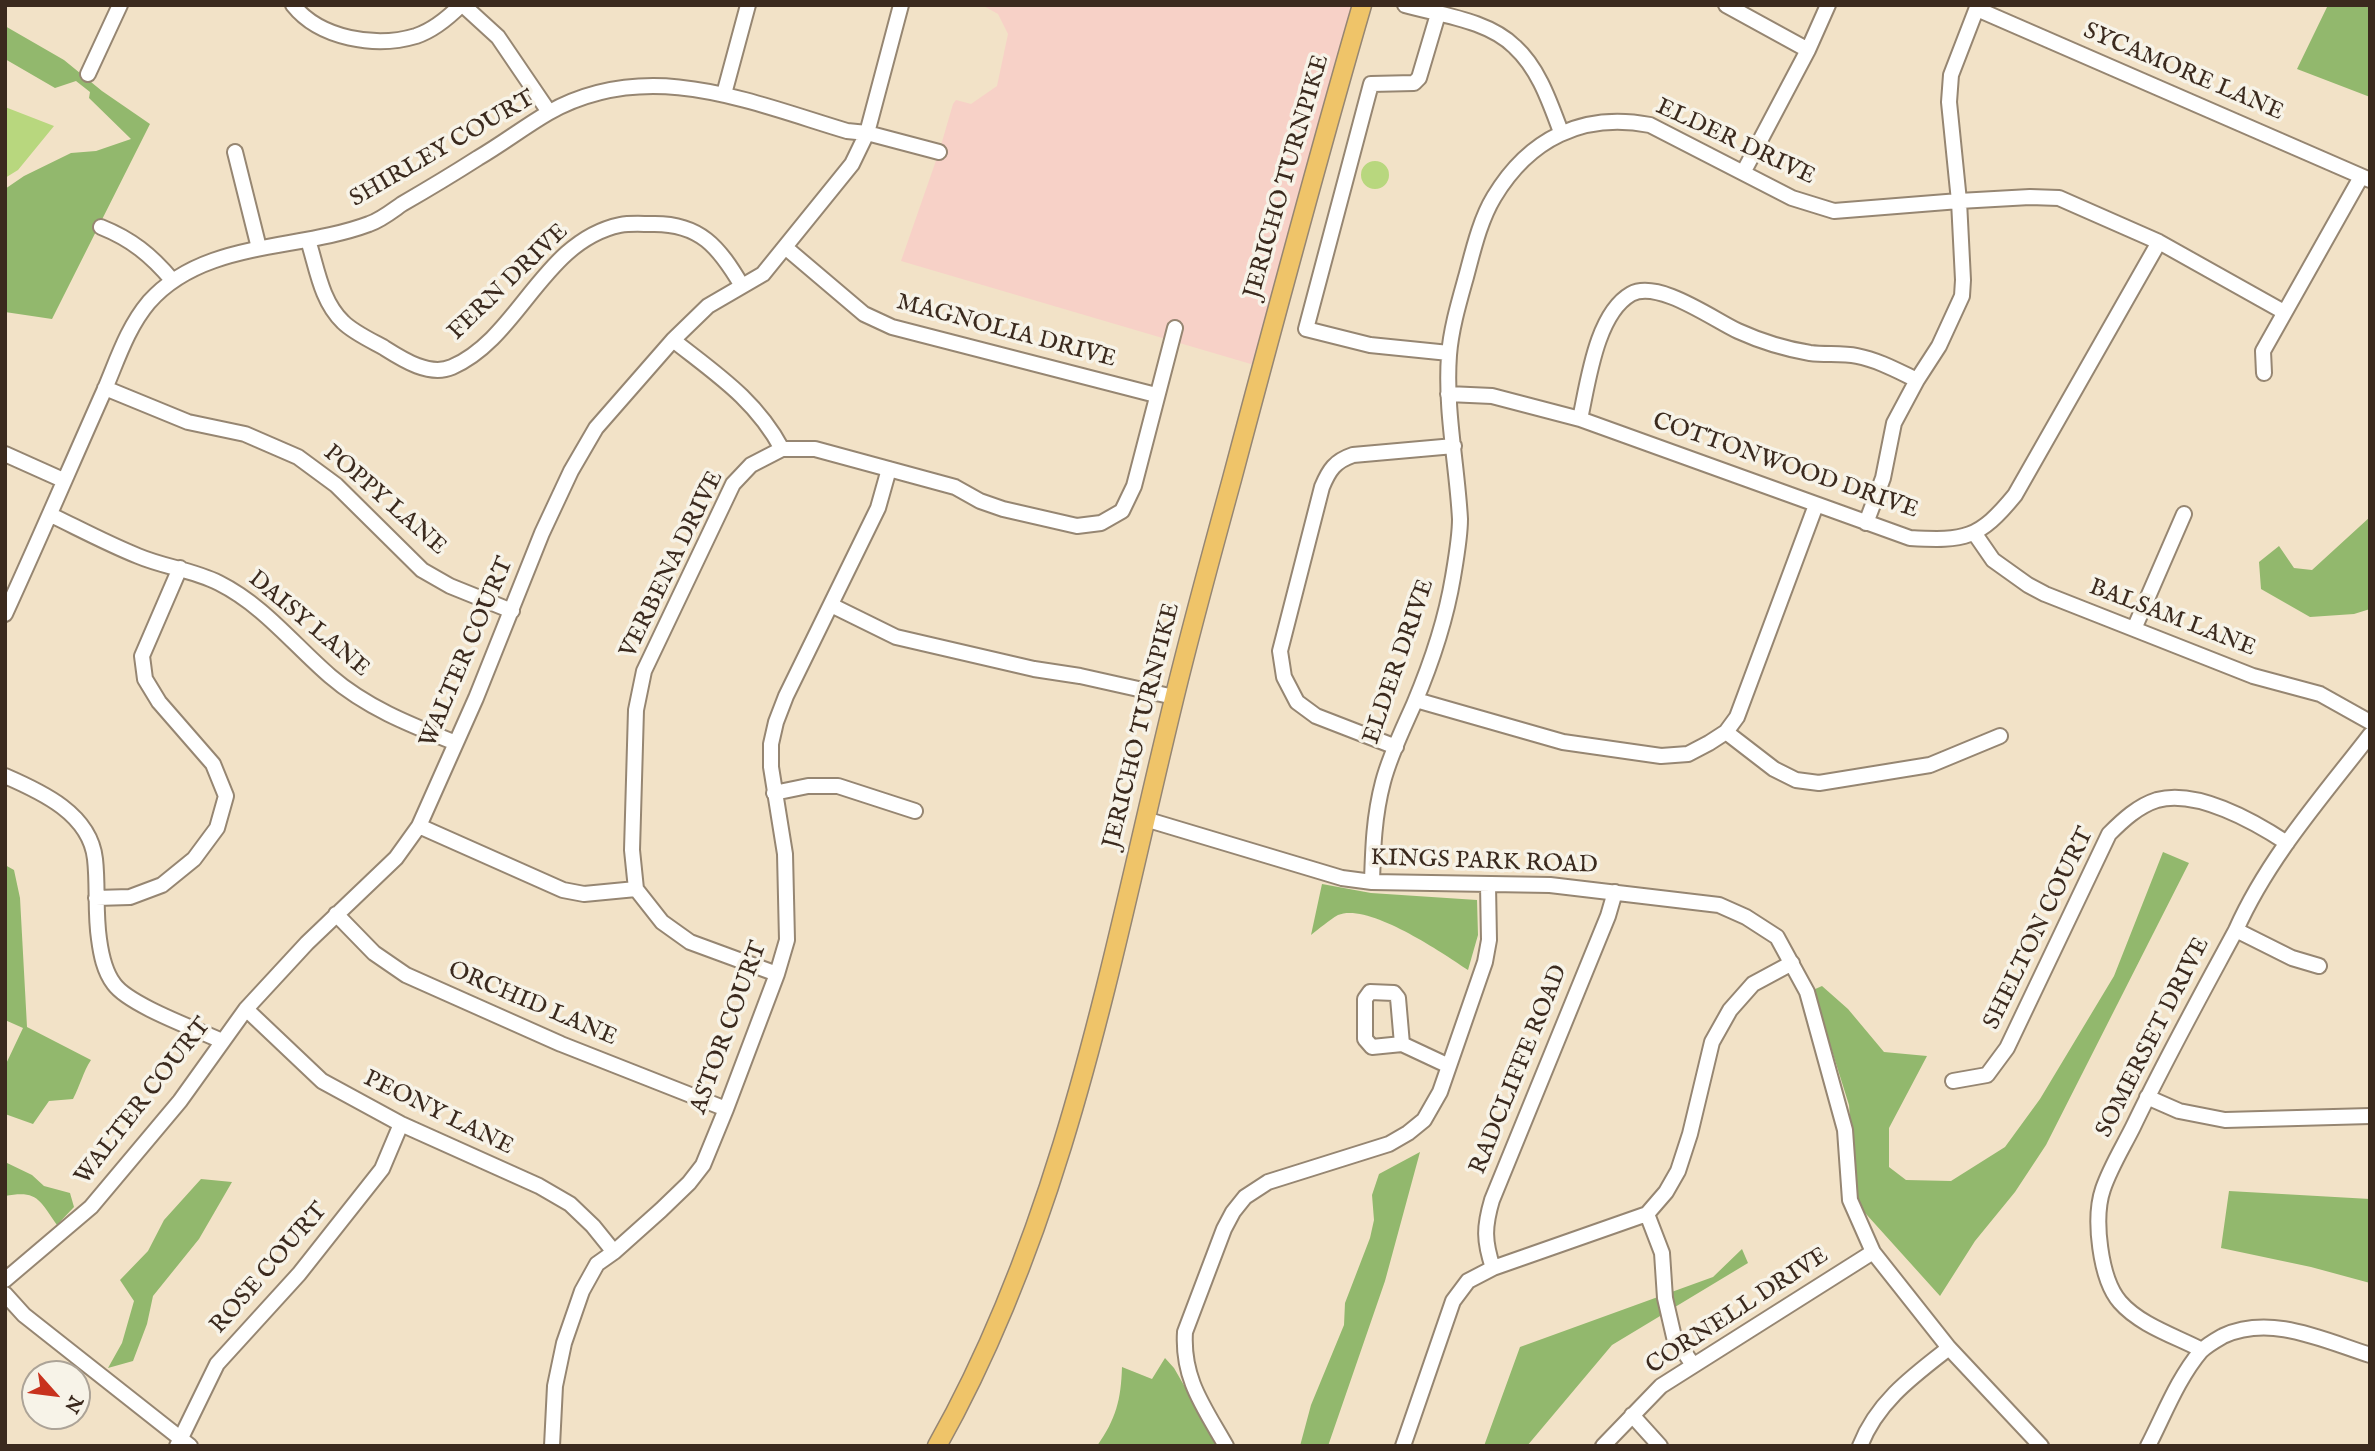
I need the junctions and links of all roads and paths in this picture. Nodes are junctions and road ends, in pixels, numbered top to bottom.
1 (120, 5) edge
2 (293, 5) edge
3 (462, 5) edge
4 (748, 5) edge
5 (901, 5) edge
6 (1362, 5) edge
7 (1405, 5) edge
8 (1726, 5) edge
9 (1828, 5) edge
10 (1978, 7) edge
11 (1438, 14) junction
12 (1808, 50) junction
13 (88, 74) dead end
14 (724, 94) junction
15 (550, 112) junction
16 (1562, 132) junction
17 (867, 133) junction
18 (235, 152) dead end
19 (939, 152) dead end
20 (1744, 172) junction
21 (2366, 178) edge
22 (1959, 201) junction
23 (101, 228) dead end
24 (308, 240) junction
25 (2159, 242) junction
26 (785, 247) junction
27 (259, 248) junction
28 (172, 280) junction
29 (742, 286) junction
30 (2284, 312) junction
31 (1175, 328) dead end
32 (673, 340) junction
33 (1449, 353) junction
34 (2264, 373) dead end
35 (1917, 380) junction
36 (105, 388) junction
37 (1448, 394) junction
38 (1156, 395) junction
39 (1580, 419) junction
40 (1454, 446) junction
41 (782, 449) junction
42 (5, 454) edge
43 (889, 469) junction
44 (63, 480) junction
45 (1816, 505) junction
46 (2184, 514) dead end
47 (51, 515) junction
48 (1866, 523) junction
49 (1975, 534) junction
50 (180, 568) junction
51 (831, 605) junction
52 (512, 611) junction
53 (5, 614) edge
54 (2134, 629) junction
55 (1174, 697) junction
56 (1416, 701) junction
57 (2370, 722) edge
58 (1726, 732) junction
59 (2370, 735) edge
60 (2000, 736) dead end
61 (456, 743) junction
62 (1395, 747) junction
63 (5, 776) edge
64 (774, 793) junction
65 (915, 811) dead end
66 (1145, 819) junction
67 (419, 826) junction
68 (2287, 843) junction
69 (1372, 882) junction
70 (1488, 885) junction
71 (636, 889) junction
72 (1615, 892) junction
73 (96, 898) junction
74 (336, 914) junction
75 (2236, 930) junction
76 (1792, 963) junction
77 (2319, 966) dead end
78 (777, 974) junction
79 (246, 1009) junction
80 (222, 1041) junction
81 (1402, 1044) dead end
82 (1449, 1066) junction
83 (1954, 1081) dead end
84 (2147, 1097) junction
85 (726, 1109) junction
86 (2370, 1116) edge
87 (401, 1124) junction
88 (1647, 1214) junction
89 (614, 1252) junction
90 (1873, 1252) junction
91 (1493, 1268) junction
92 (5, 1280) edge
93 (5, 1294) edge
94 (1949, 1348) junction
95 (2202, 1350) junction
96 (2370, 1354) edge
97 (1693, 1365) junction
98 (1632, 1415) junction
99 (183, 1443) edge
100 (552, 1446) edge
101 (937, 1446) edge
102 (1226, 1446) edge
103 (1403, 1446) edge
104 (1604, 1446) edge
105 (1660, 1446) edge
106 (1860, 1446) edge
107 (2041, 1446) edge
108 (2148, 1446) edge

1 - 13 street
2 - 3 street
3 - 15 street
4 - 14 street
5 - 17 street, WALTER COURT
6 - 55 main road, JERICHO TURNPIKE
7 - 11 street
8 - 12 street
9 - 12 street
10 - 21 street, SYCAMORE LANE
10 - 22 street
11 - 16 street
11 - 33 street
12 - 20 street
14 - 15 street, SHIRLEY COURT
14 - 17 street, SHIRLEY COURT
15 - 24 street, SHIRLEY COURT
16 - 20 street, ELDER DRIVE
16 - 33 street, ELDER DRIVE
17 - 19 street, SHIRLEY COURT
17 - 26 street, WALTER COURT
18 - 27 street
20 - 22 street, ELDER DRIVE
21 - 30 street
22 - 25 street, ELDER DRIVE
22 - 35 street
23 - 28 street
24 - 27 street, SHIRLEY COURT
24 - 29 street, FERN DRIVE
25 - 30 street, ELDER DRIVE
25 - 49 street, COTTONWOOD DRIVE
26 - 29 street, WALTER COURT
26 - 38 street, MAGNOLIA DRIVE
27 - 28 street, SHIRLEY COURT
28 - 36 street, SHIRLEY COURT
29 - 32 street, WALTER COURT
30 - 34 street
31 - 38 street, VERBENA DRIVE
32 - 41 street
32 - 52 street, WALTER COURT
33 - 37 street, ELDER DRIVE
35 - 39 street
35 - 48 street
36 - 44 street, SHIRLEY COURT
36 - 52 street, POPPY LANE
37 - 39 street, COTTONWOOD DRIVE
37 - 40 street, ELDER DRIVE
38 - 43 street, VERBENA DRIVE
39 - 45 street, COTTONWOOD DRIVE
40 - 56 street, ELDER DRIVE
40 - 62 street
41 - 43 street, VERBENA DRIVE
41 - 71 street, VERBENA DRIVE
42 - 44 street
43 - 51 street, ASTOR COURT
44 - 47 street, SHIRLEY COURT
45 - 48 street, COTTONWOOD DRIVE
45 - 58 street
46 - 54 street
47 - 50 street, DAISY LANE
47 - 53 street, SHIRLEY COURT
48 - 49 street, COTTONWOOD DRIVE
49 - 54 street, BALSAM LANE
50 - 61 street, DAISY LANE
50 - 73 street
51 - 55 street
51 - 64 street, ASTOR COURT
52 - 61 street, WALTER COURT
54 - 57 street, BALSAM LANE
55 - 66 main road, JERICHO TURNPIKE
56 - 58 street
56 - 62 street, ELDER DRIVE
58 - 60 street
59 - 68 street, SOMERSET DRIVE
61 - 67 street, WALTER COURT
62 - 69 street, ELDER DRIVE
63 - 73 street
64 - 65 street
64 - 78 street, ASTOR COURT
66 - 69 street, KINGS PARK ROAD
66 - 101 main road, JERICHO TURNPIKE
67 - 71 street
67 - 74 street, WALTER COURT
68 - 75 street, SOMERSET DRIVE
68 - 83 street, SHELTON COURT
69 - 70 street, KINGS PARK ROAD
70 - 72 street, KINGS PARK ROAD
70 - 82 street
71 - 78 street
72 - 76 street, KINGS PARK ROAD
72 - 91 street, RADCLIFFE ROAD
73 - 80 street
74 - 79 street, WALTER COURT
74 - 85 street, ORCHID LANE
75 - 77 street
75 - 84 street, SOMERSET DRIVE
76 - 88 street
76 - 90 street, KINGS PARK ROAD
78 - 85 street, ASTOR COURT
79 - 80 street, WALTER COURT
79 - 87 street, PEONY LANE
80 - 92 street, WALTER COURT
81 - 82 street
82 - 102 street
84 - 86 street
84 - 95 street, SOMERSET DRIVE
85 - 89 street, ASTOR COURT
87 - 89 street, PEONY LANE
87 - 99 street, ROSE COURT
88 - 91 street
88 - 97 street
89 - 100 street, ASTOR COURT
90 - 94 street, KINGS PARK ROAD
90 - 97 street, CORNELL DRIVE
91 - 103 street
93 - 99 street
94 - 106 street
94 - 107 street, KINGS PARK ROAD
95 - 96 street
95 - 108 street
97 - 98 street, CORNELL DRIVE
98 - 104 street, CORNELL DRIVE
98 - 105 street

